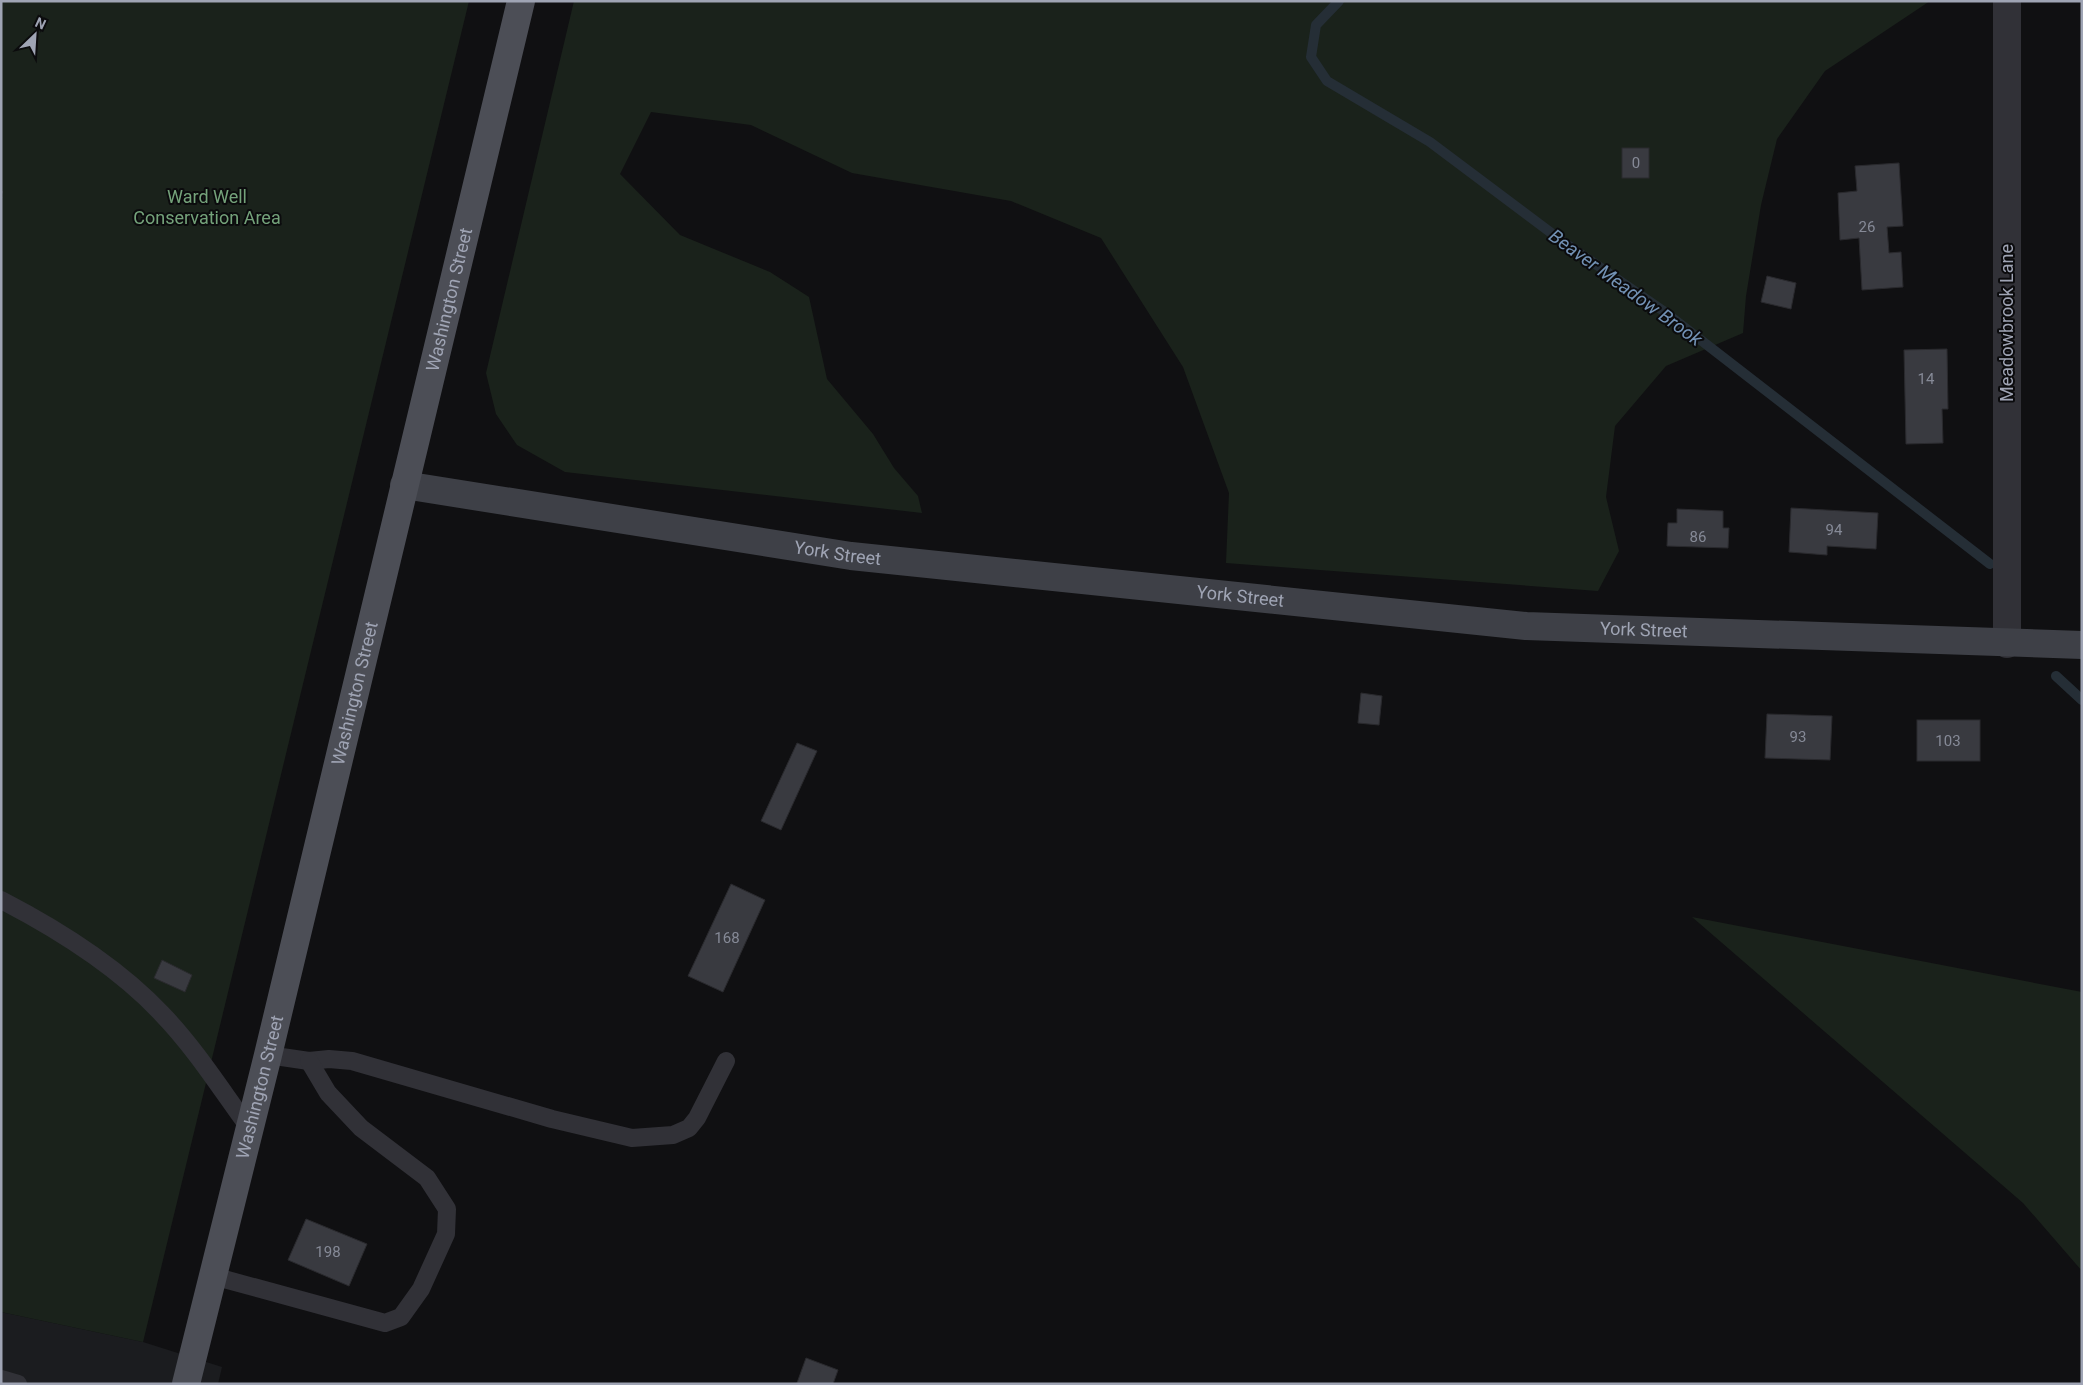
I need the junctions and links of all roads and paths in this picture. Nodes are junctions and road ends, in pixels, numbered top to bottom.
1 (521, 1) edge
2 (2007, 1) edge
3 (1, 191) edge
4 (1, 198) edge
5 (404, 485) junction
6 (2007, 644) junction
7 (2082, 645) edge
8 (1, 900) edge
9 (268, 1055) junction
10 (309, 1061) junction
11 (726, 1061) dead end
12 (250, 1129) junction
13 (213, 1276) junction
14 (1, 1379) edge
15 (18, 1384) edge
16 (186, 1384) edge

1 - 5 main road, Washington Street
2 - 6 street, Meadowbrook Lane
3 - 4 path
5 - 6 street, York Street
5 - 9 main road, Washington Street
6 - 7 street, York Street
8 - 12 lane
9 - 10 lane
9 - 12 main road, Washington Street
10 - 11 lane
10 - 13 lane
12 - 13 main road, Washington Street
13 - 16 main road, Washington Street
14 - 15 lane

